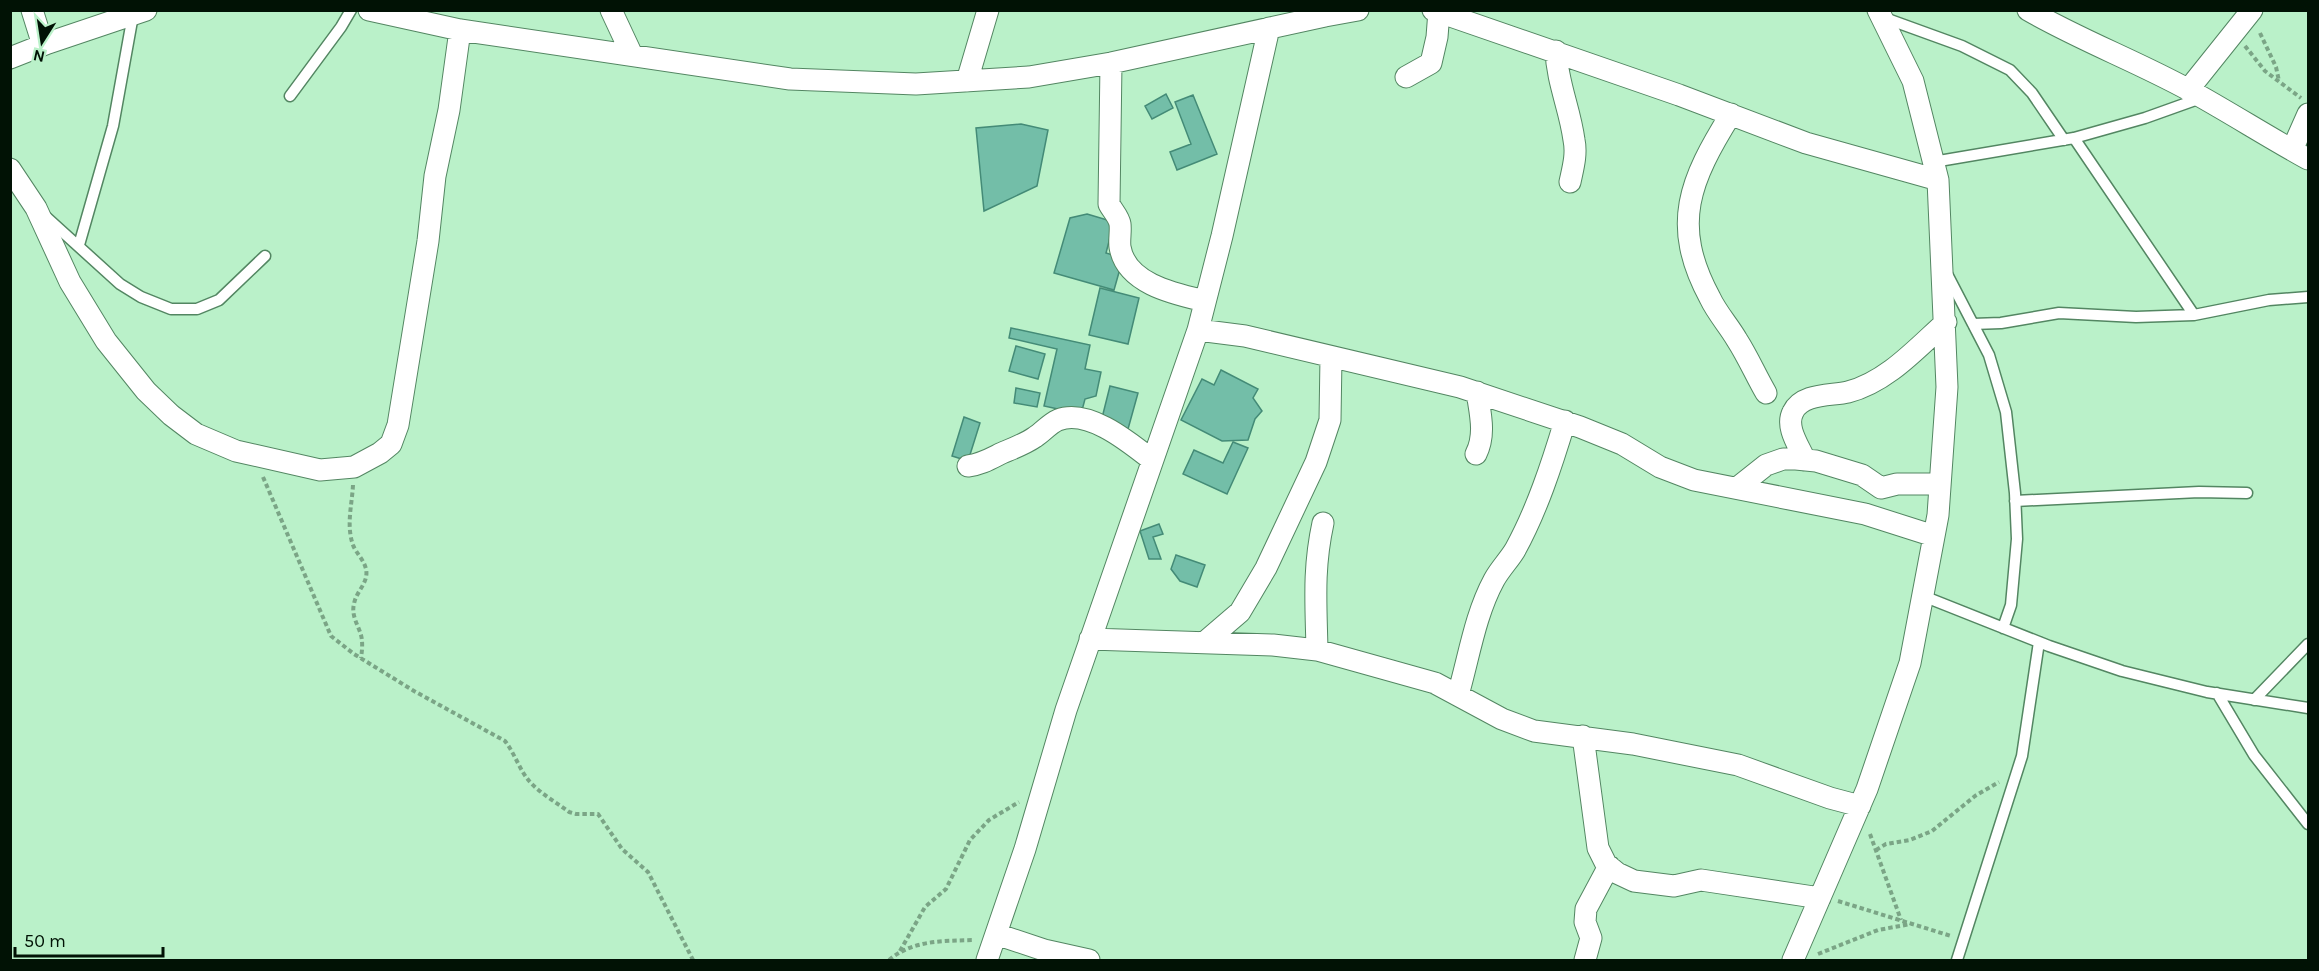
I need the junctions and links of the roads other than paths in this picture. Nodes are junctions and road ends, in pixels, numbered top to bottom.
1 (32, 10) edge
2 (351, 10) edge
3 (369, 10) edge
4 (611, 10) edge
5 (988, 10) edge
6 (1358, 10) edge
7 (1434, 10) edge
8 (2028, 10) edge
9 (1439, 11) edge
10 (2251, 12) edge
11 (140, 13) edge
12 (1880, 14) edge
13 (1277, 21) edge
14 (460, 30) junction
15 (43, 45) junction
16 (1556, 51) junction
17 (632, 55) junction
18 (10, 58) edge
19 (1111, 63) junction
20 (1406, 77) dead end
21 (967, 81) junction
22 (2195, 94) junction
23 (290, 96) dead end
24 (1731, 114) junction
25 (2308, 114) edge
26 (2069, 139) junction
27 (2300, 154) edge
28 (10, 169) edge
29 (1936, 171) junction
30 (1570, 182) dead end
31 (36, 208) junction
32 (80, 245) junction
33 (265, 256) dead end
34 (1942, 265) junction
35 (2308, 297) edge
36 (1205, 301) junction
37 (2194, 315) junction
38 (1946, 322) junction
39 (1973, 324) junction
40 (1198, 330) junction
41 (1330, 357) junction
42 (1477, 392) junction
43 (1766, 393) dead end
44 (1565, 421) junction
45 (1476, 454) dead end
46 (1152, 460) junction
47 (1805, 460) junction
48 (968, 465) dead end
49 (1940, 484) junction
50 (1737, 488) junction
51 (2247, 493) dead end
52 (2015, 501) junction
53 (1323, 523) dead end
54 (1934, 536) junction
55 (1923, 596) junction
56 (2003, 628) junction
57 (1090, 639) junction
58 (1205, 642) junction
59 (2039, 642) junction
60 (2308, 644) edge
61 (1317, 650) junction
62 (2217, 693) junction
63 (1458, 694) junction
64 (2254, 700) junction
65 (2308, 708) edge
66 (1583, 736) junction
67 (1859, 808) junction
68 (2308, 824) edge
69 (1609, 866) junction
70 (1820, 897) junction
71 (993, 945) edge
72 (1802, 959) edge
73 (1089, 960) edge
74 (1585, 960) edge
75 (1957, 960) edge

1 - 15 street
2 - 23 lane
3 - 14 street
4 - 17 street
5 - 21 street
6 - 13 street
7 - 9 street
8 - 22 street
9 - 16 street
9 - 20 street
10 - 22 street
11 - 15 street
11 - 32 lane
12 - 26 lane
12 - 29 street
13 - 19 street
13 - 36 street
14 - 17 street
14 - 31 street
15 - 18 street
16 - 24 street
16 - 30 street
17 - 21 street
19 - 21 street
19 - 36 street
22 - 26 lane
22 - 27 street
24 - 29 street
24 - 43 street
25 - 27 street
26 - 29 lane
26 - 37 lane
28 - 31 street
29 - 34 street
31 - 32 lane
32 - 33 lane
34 - 38 street
34 - 39 lane
35 - 37 lane
36 - 40 street
37 - 39 lane
38 - 47 street
38 - 49 street
39 - 52 lane
40 - 41 street
40 - 46 street
41 - 42 street
41 - 58 street
42 - 44 street
42 - 45 street
44 - 50 street
44 - 63 street
46 - 48 street
46 - 57 street
47 - 49 street
47 - 50 street
49 - 54 street
50 - 54 street
51 - 52 lane
52 - 56 lane
53 - 61 street
54 - 55 street
55 - 56 lane
55 - 67 street
56 - 59 lane
57 - 58 street
57 - 71 street
58 - 61 street
59 - 62 lane
59 - 75 lane
60 - 64 lane
61 - 63 street
62 - 64 lane
62 - 68 lane
63 - 66 street
64 - 65 lane
66 - 67 street
66 - 69 street
67 - 70 street
69 - 70 street
69 - 74 street
70 - 72 street
71 - 73 street

